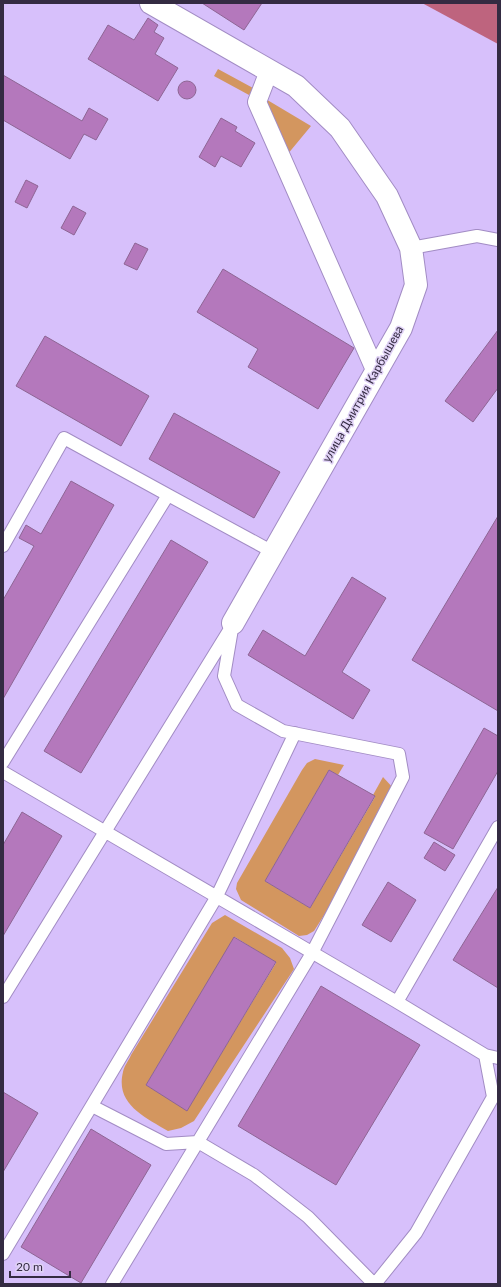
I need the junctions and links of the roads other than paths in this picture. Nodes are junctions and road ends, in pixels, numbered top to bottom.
1 (151, 3) edge
2 (269, 71) junction
3 (498, 240) edge
4 (410, 248) junction
5 (376, 372) junction
6 (168, 495) junction
7 (3, 546) edge
8 (273, 552) junction
9 (233, 623) junction
10 (295, 733) junction
11 (3, 762) edge
12 (3, 772) edge
13 (498, 827) edge
14 (104, 831) junction
15 (216, 898) junction
16 (312, 953) junction
17 (3, 997) edge
18 (397, 1002) junction
19 (485, 1055) junction
20 (498, 1058) edge
21 (92, 1106) junction
22 (198, 1142) junction
23 (3, 1254) edge
24 (112, 1284) edge
25 (375, 1284) edge

1 - 2 street, улица Дмитрия Карбышева
2 - 4 street, улица Дмитрия Карбышева
2 - 5 street
3 - 4 lane
4 - 5 street, улица Дмитрия Карбышева
5 - 8 street, улица Дмитрия Карбышева
6 - 7 lane
6 - 8 lane
6 - 11 lane
8 - 9 street, улица Дмитрия Карбышева
9 - 10 lane
9 - 14 lane
10 - 15 lane
10 - 16 lane
12 - 14 lane
13 - 18 lane
14 - 15 lane
14 - 17 lane
15 - 16 lane
15 - 21 lane
16 - 18 lane
16 - 22 lane
18 - 19 lane
19 - 20 lane
19 - 25 lane
21 - 22 lane
21 - 23 lane
22 - 24 lane
22 - 25 lane

